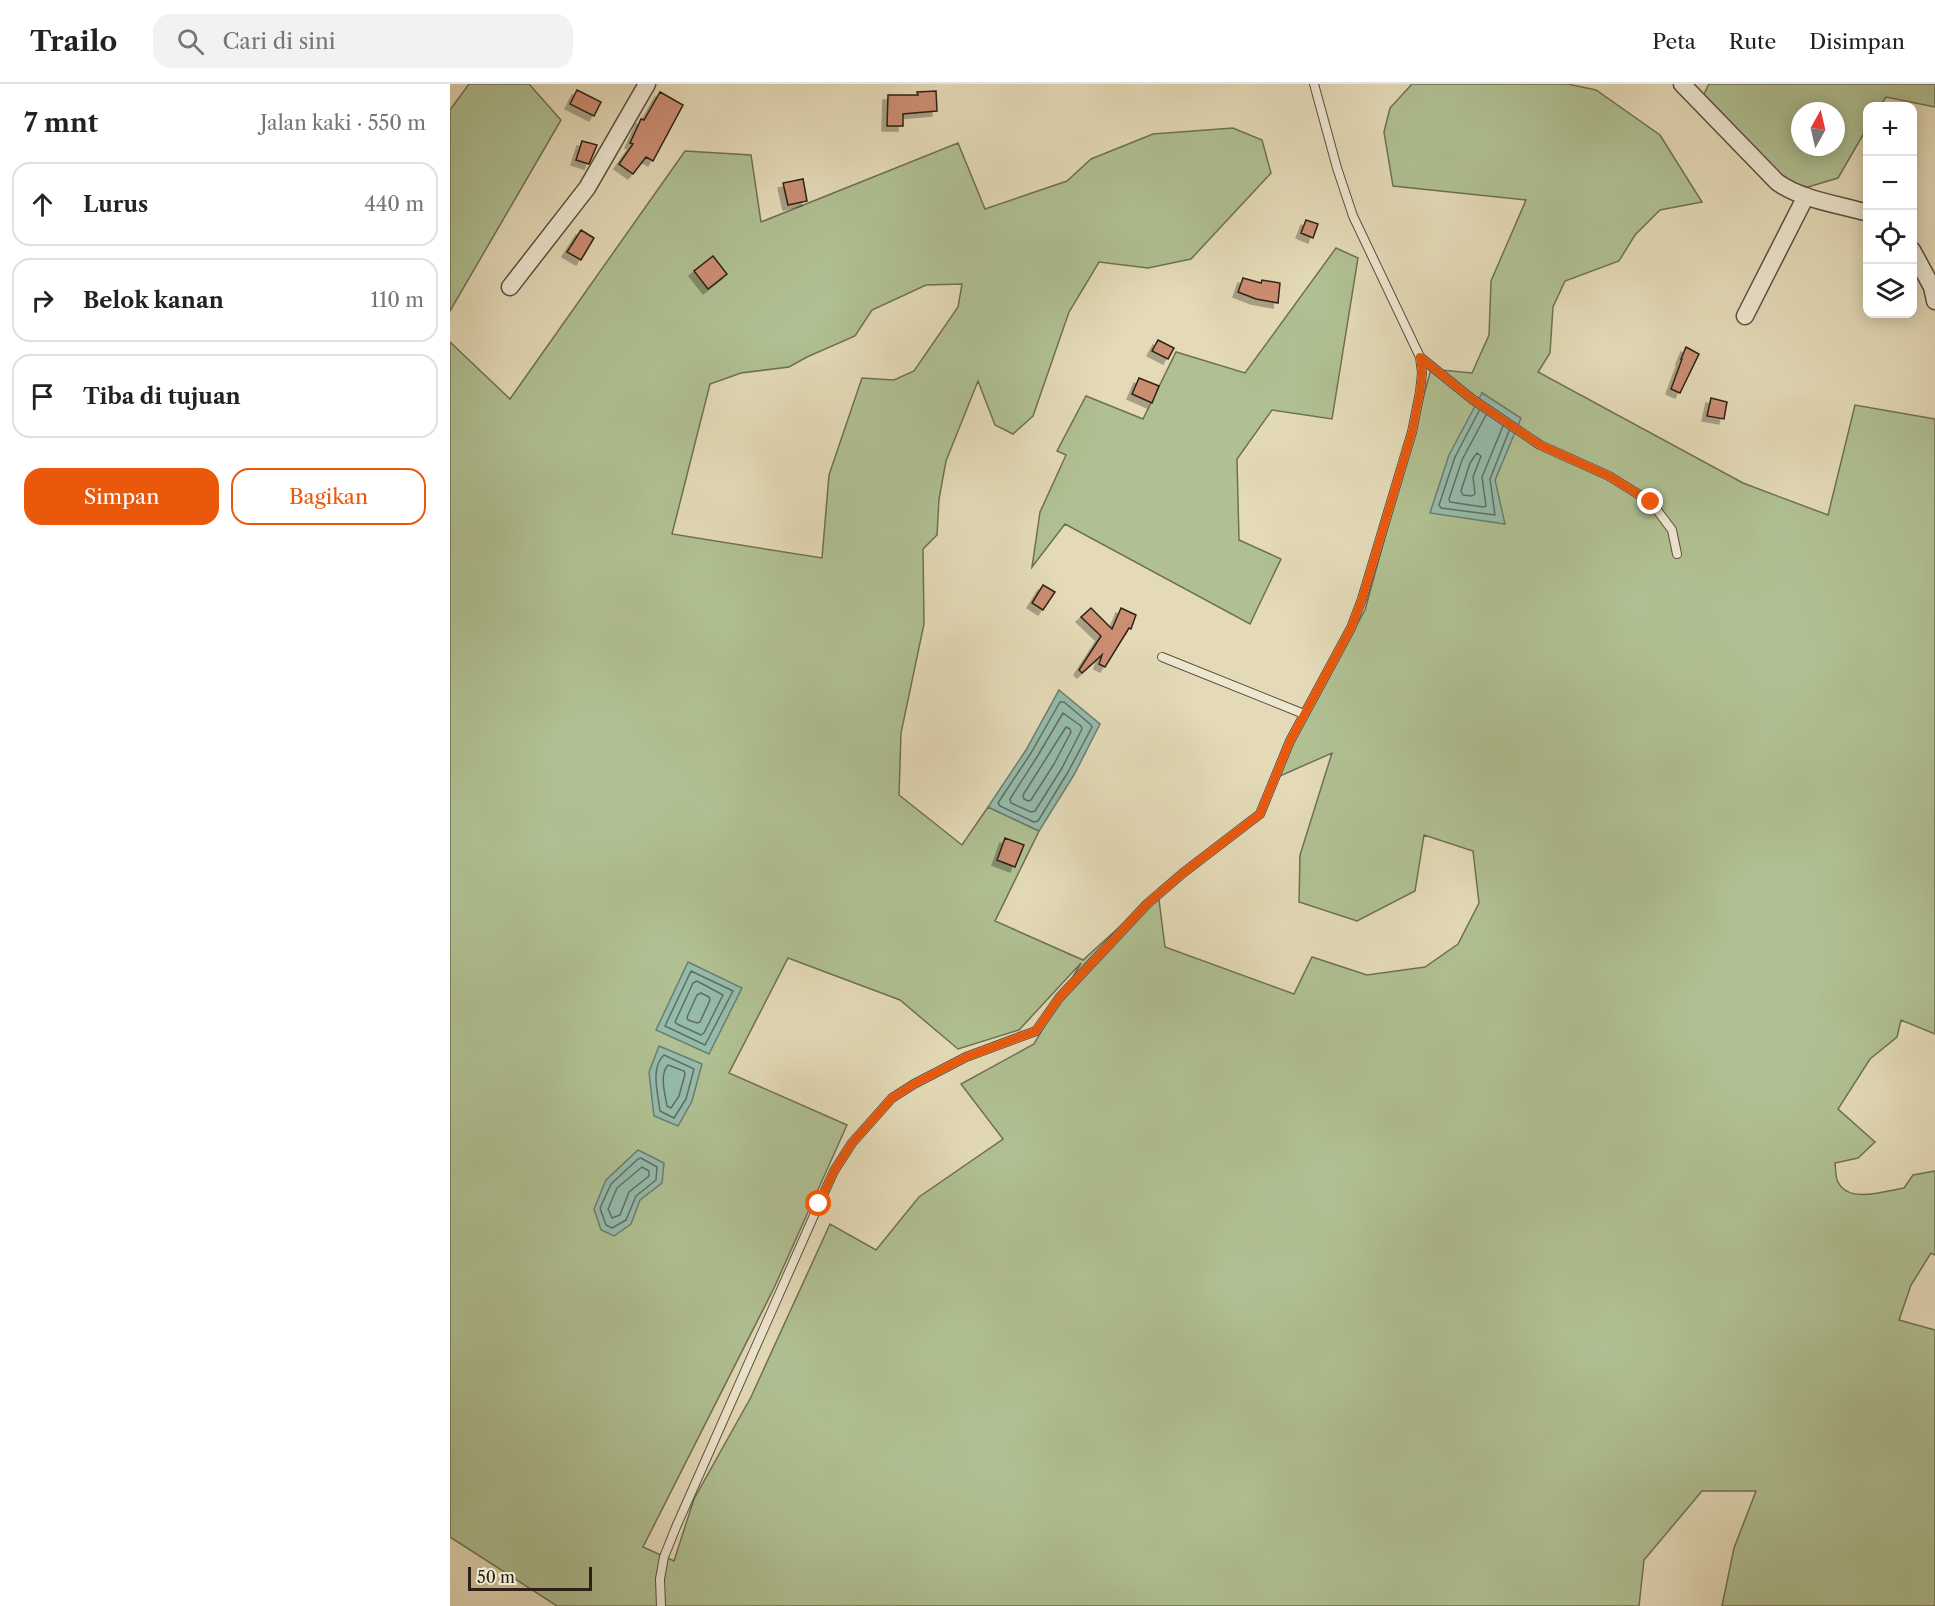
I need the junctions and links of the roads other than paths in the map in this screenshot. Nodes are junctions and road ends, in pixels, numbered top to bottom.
1 (647, 84) edge
2 (1314, 84) edge
3 (1682, 84) edge
4 (1806, 196) junction
5 (1863, 212) edge
6 (1917, 259) edge
7 (510, 287) dead end
8 (1935, 301) edge
9 (1745, 316) dead end
10 (1420, 357) junction
11 (1677, 554) dead end
12 (1162, 657) dead end
13 (1304, 714) junction
14 (661, 1606) edge

1 - 7 street
2 - 10 lane
3 - 4 street
4 - 5 street
4 - 9 street
6 - 8 street
10 - 11 lane
10 - 13 lane
12 - 13 lane
13 - 14 lane

